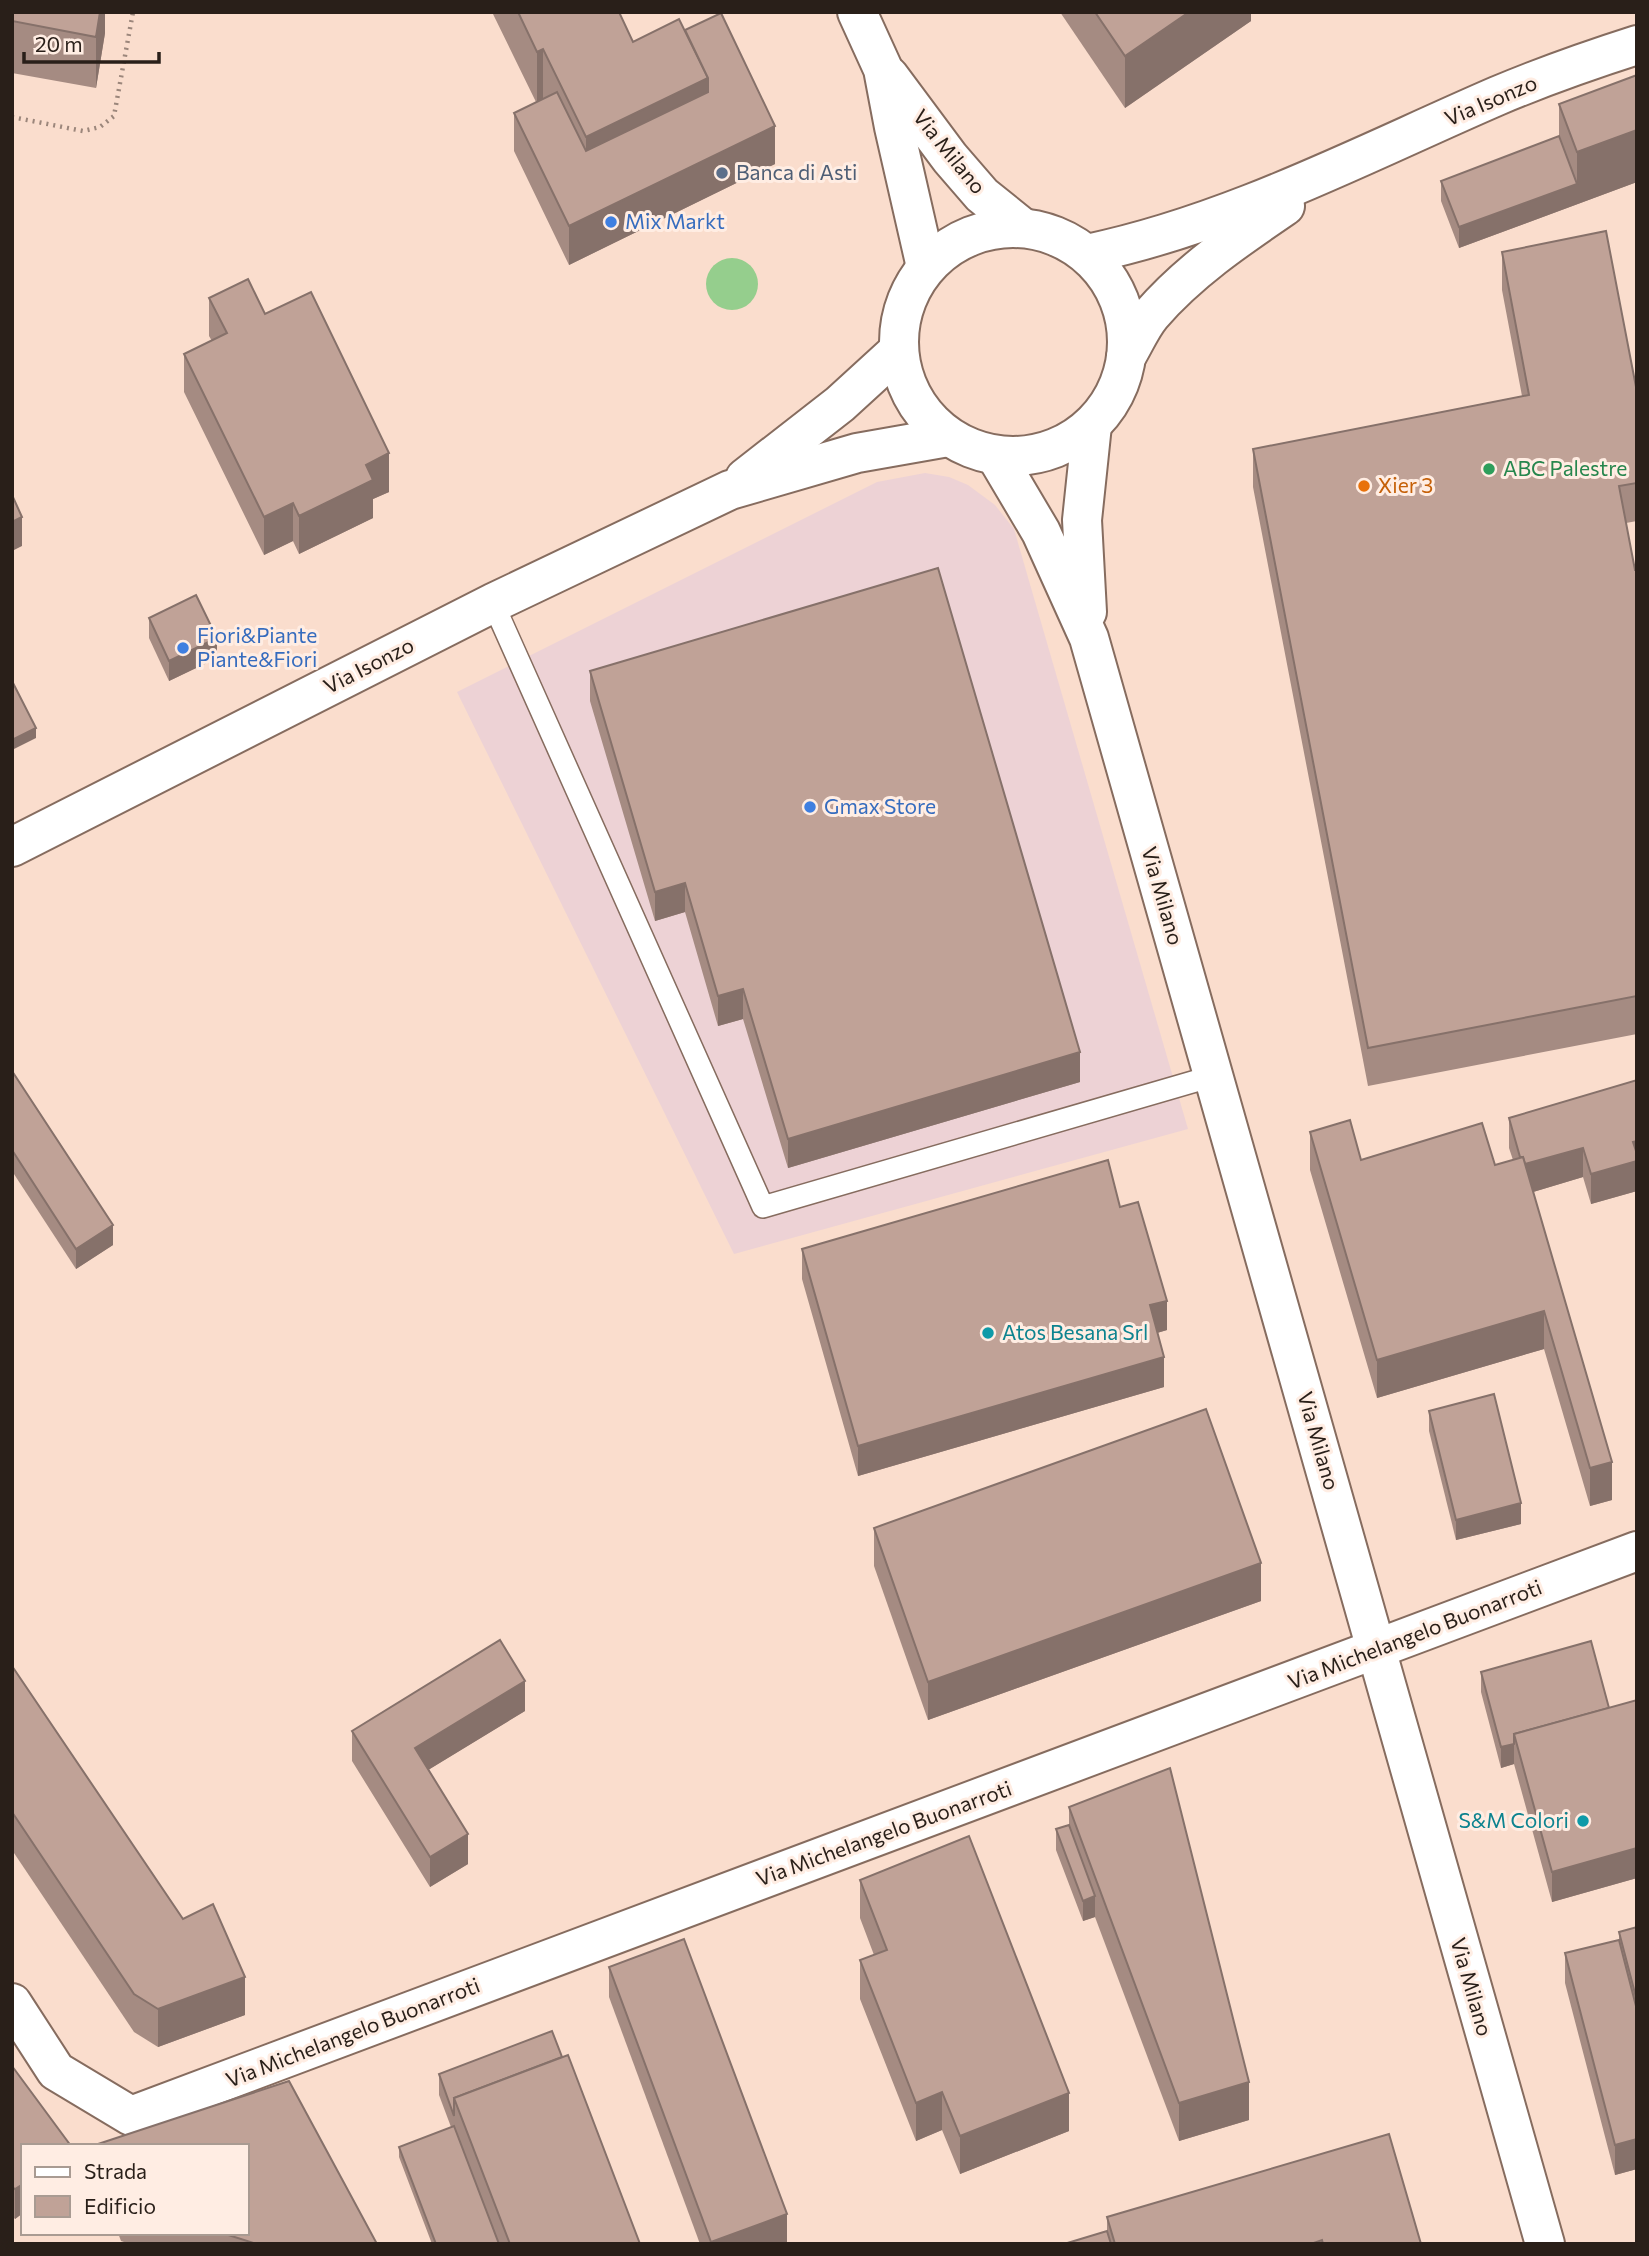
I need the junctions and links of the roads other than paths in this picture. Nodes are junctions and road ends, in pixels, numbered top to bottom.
1 (857, 12) edge
2 (1637, 45) edge
3 (883, 69) junction
4 (1348, 163) junction
5 (1023, 228) junction
6 (1087, 254) junction
7 (926, 267) junction
8 (898, 351) junction
9 (1126, 357) junction
10 (1092, 425) junction
11 (948, 437) junction
12 (996, 456) junction
13 (730, 491) junction
14 (493, 603) junction
15 (1089, 638) junction
16 (12, 847) edge
17 (1213, 1076) junction
18 (1637, 1551) edge
19 (1377, 1649) junction
20 (12, 2003) edge
21 (1545, 2244) edge

1 - 3 street, Via Milano
2 - 4 street, Via Isonzo
3 - 5 street, Via Milano
3 - 7 street, Via Milano
4 - 6 street, Via Isonzo
4 - 9 street, Via Isonzo
5 - 6 street
5 - 7 street
6 - 9 street
7 - 8 street
8 - 11 street
8 - 13 street, Via Isonzo
9 - 10 street
10 - 12 street
10 - 15 street, Via Milano
11 - 12 street
11 - 13 street, Via Isonzo
12 - 15 street, Via Milano
13 - 14 street, Via Isonzo
14 - 16 street, Via Isonzo
14 - 17 lane
15 - 17 street, Via Milano
17 - 19 street, Via Milano
18 - 19 street, Via Michelangelo Buonarroti
19 - 20 street, Via Michelangelo Buonarroti
19 - 21 street, Via Milano

